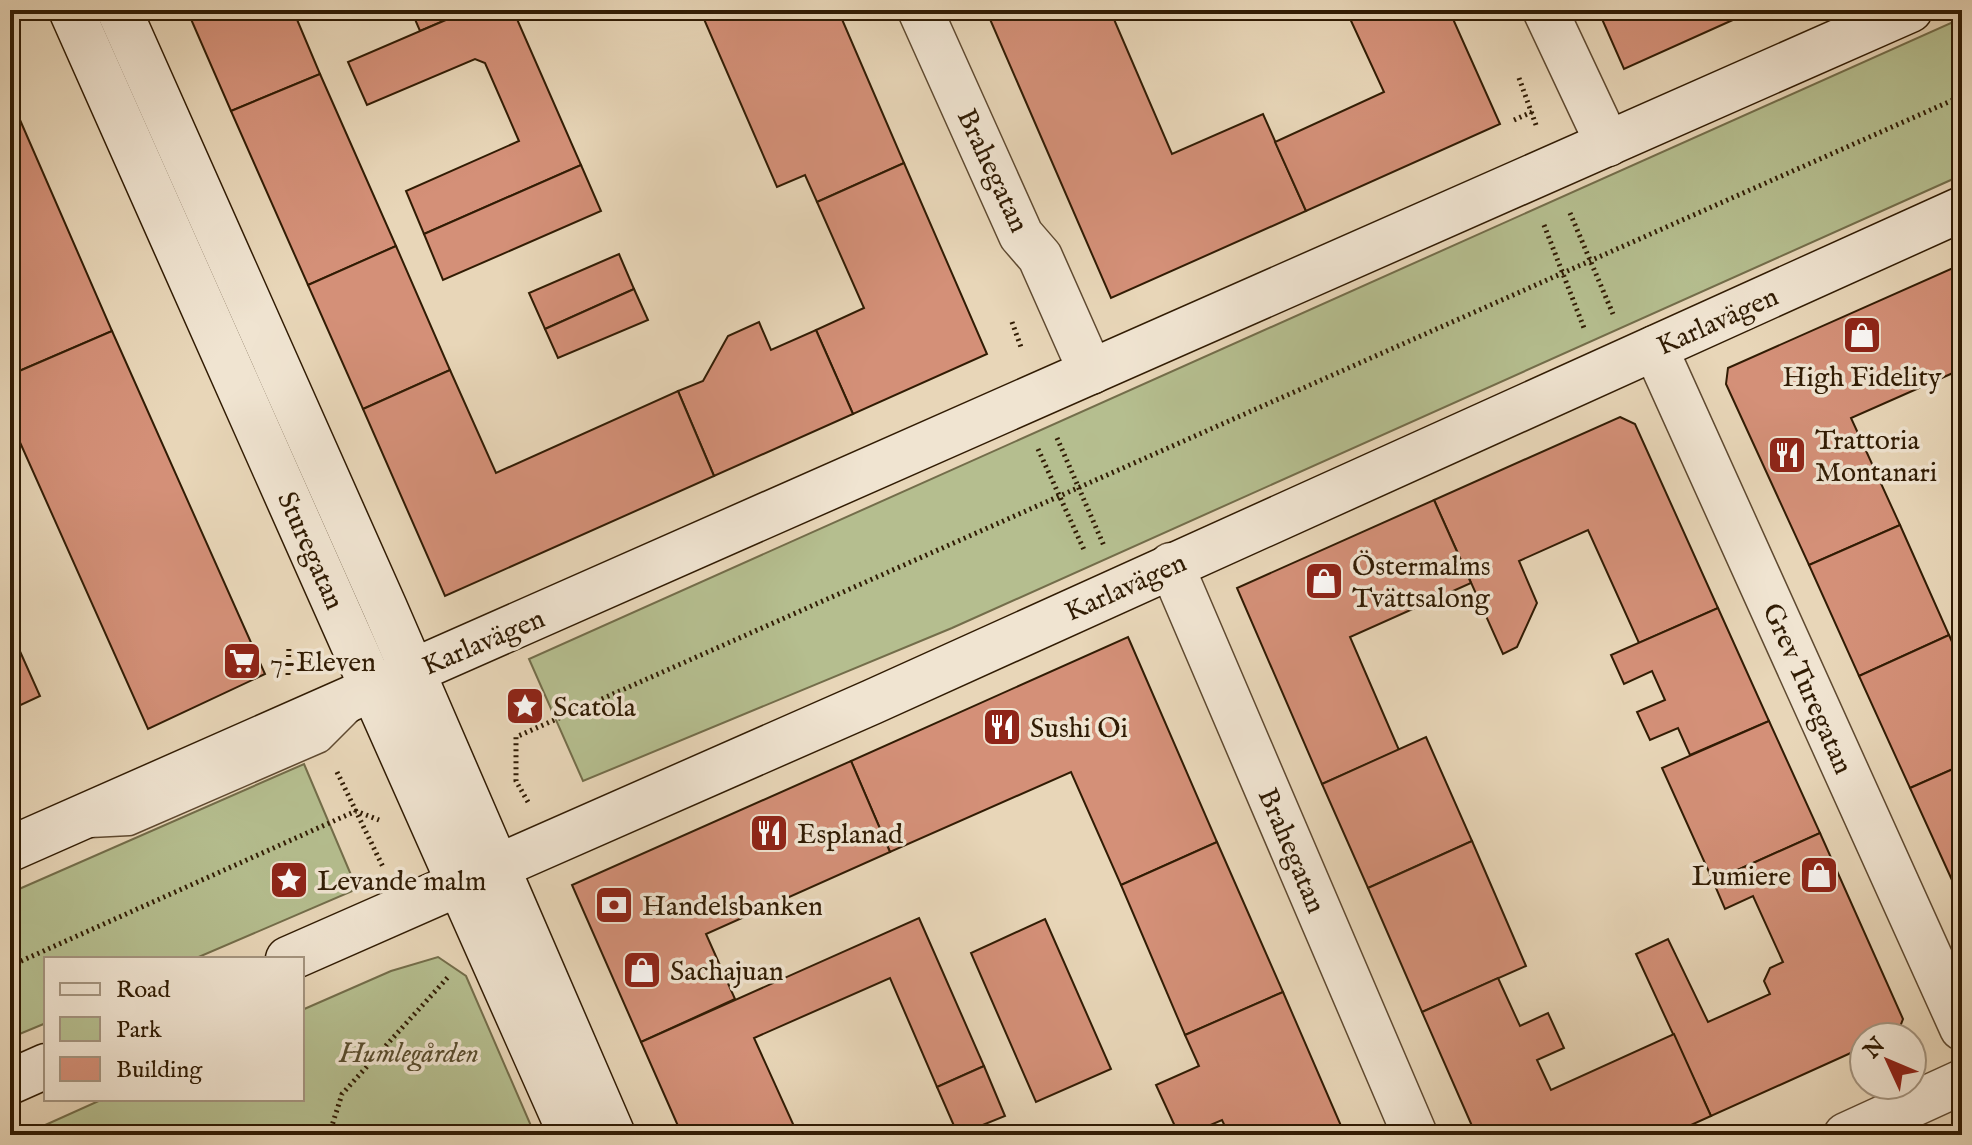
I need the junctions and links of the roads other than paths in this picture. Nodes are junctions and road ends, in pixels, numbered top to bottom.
1 (71, 10) edge
2 (119, 10) edge
3 (920, 10) edge
4 (1545, 10) edge
5 (1910, 10) edge
6 (1608, 144) junction
7 (1962, 209) edge
8 (1643, 353) junction
9 (1091, 372) junction
10 (1171, 565) junction
11 (412, 672) junction
12 (373, 688) junction
13 (10, 849) edge
14 (478, 876) junction
15 (293, 957) edge
16 (1962, 1028) edge
17 (44, 1067) edge
18 (10, 1082) edge
19 (1962, 1082) edge
20 (571, 1135) edge
21 (613, 1135) edge
22 (1415, 1135) edge
23 (1846, 1135) edge

1 - 12 street, Sturegatan
2 - 11 street, Sturegatan
3 - 9 street, Brahegatan
4 - 6 street
5 - 6 street, Karlavägen
6 - 9 street, Karlavägen
7 - 8 street, Karlavägen
8 - 10 street, Karlavägen
8 - 16 street, Grev Turegatan
9 - 11 street, Karlavägen
10 - 14 street, Karlavägen
10 - 22 street, Brahegatan
11 - 12 street, Karlavägen
11 - 14 street, Sturegatan
12 - 13 street, Karlavägen
12 - 14 street, Sturegatan
14 - 15 street, Karlavägen
14 - 20 street, Sturegatan
14 - 21 street, Sturegatan
17 - 18 street
19 - 23 street

